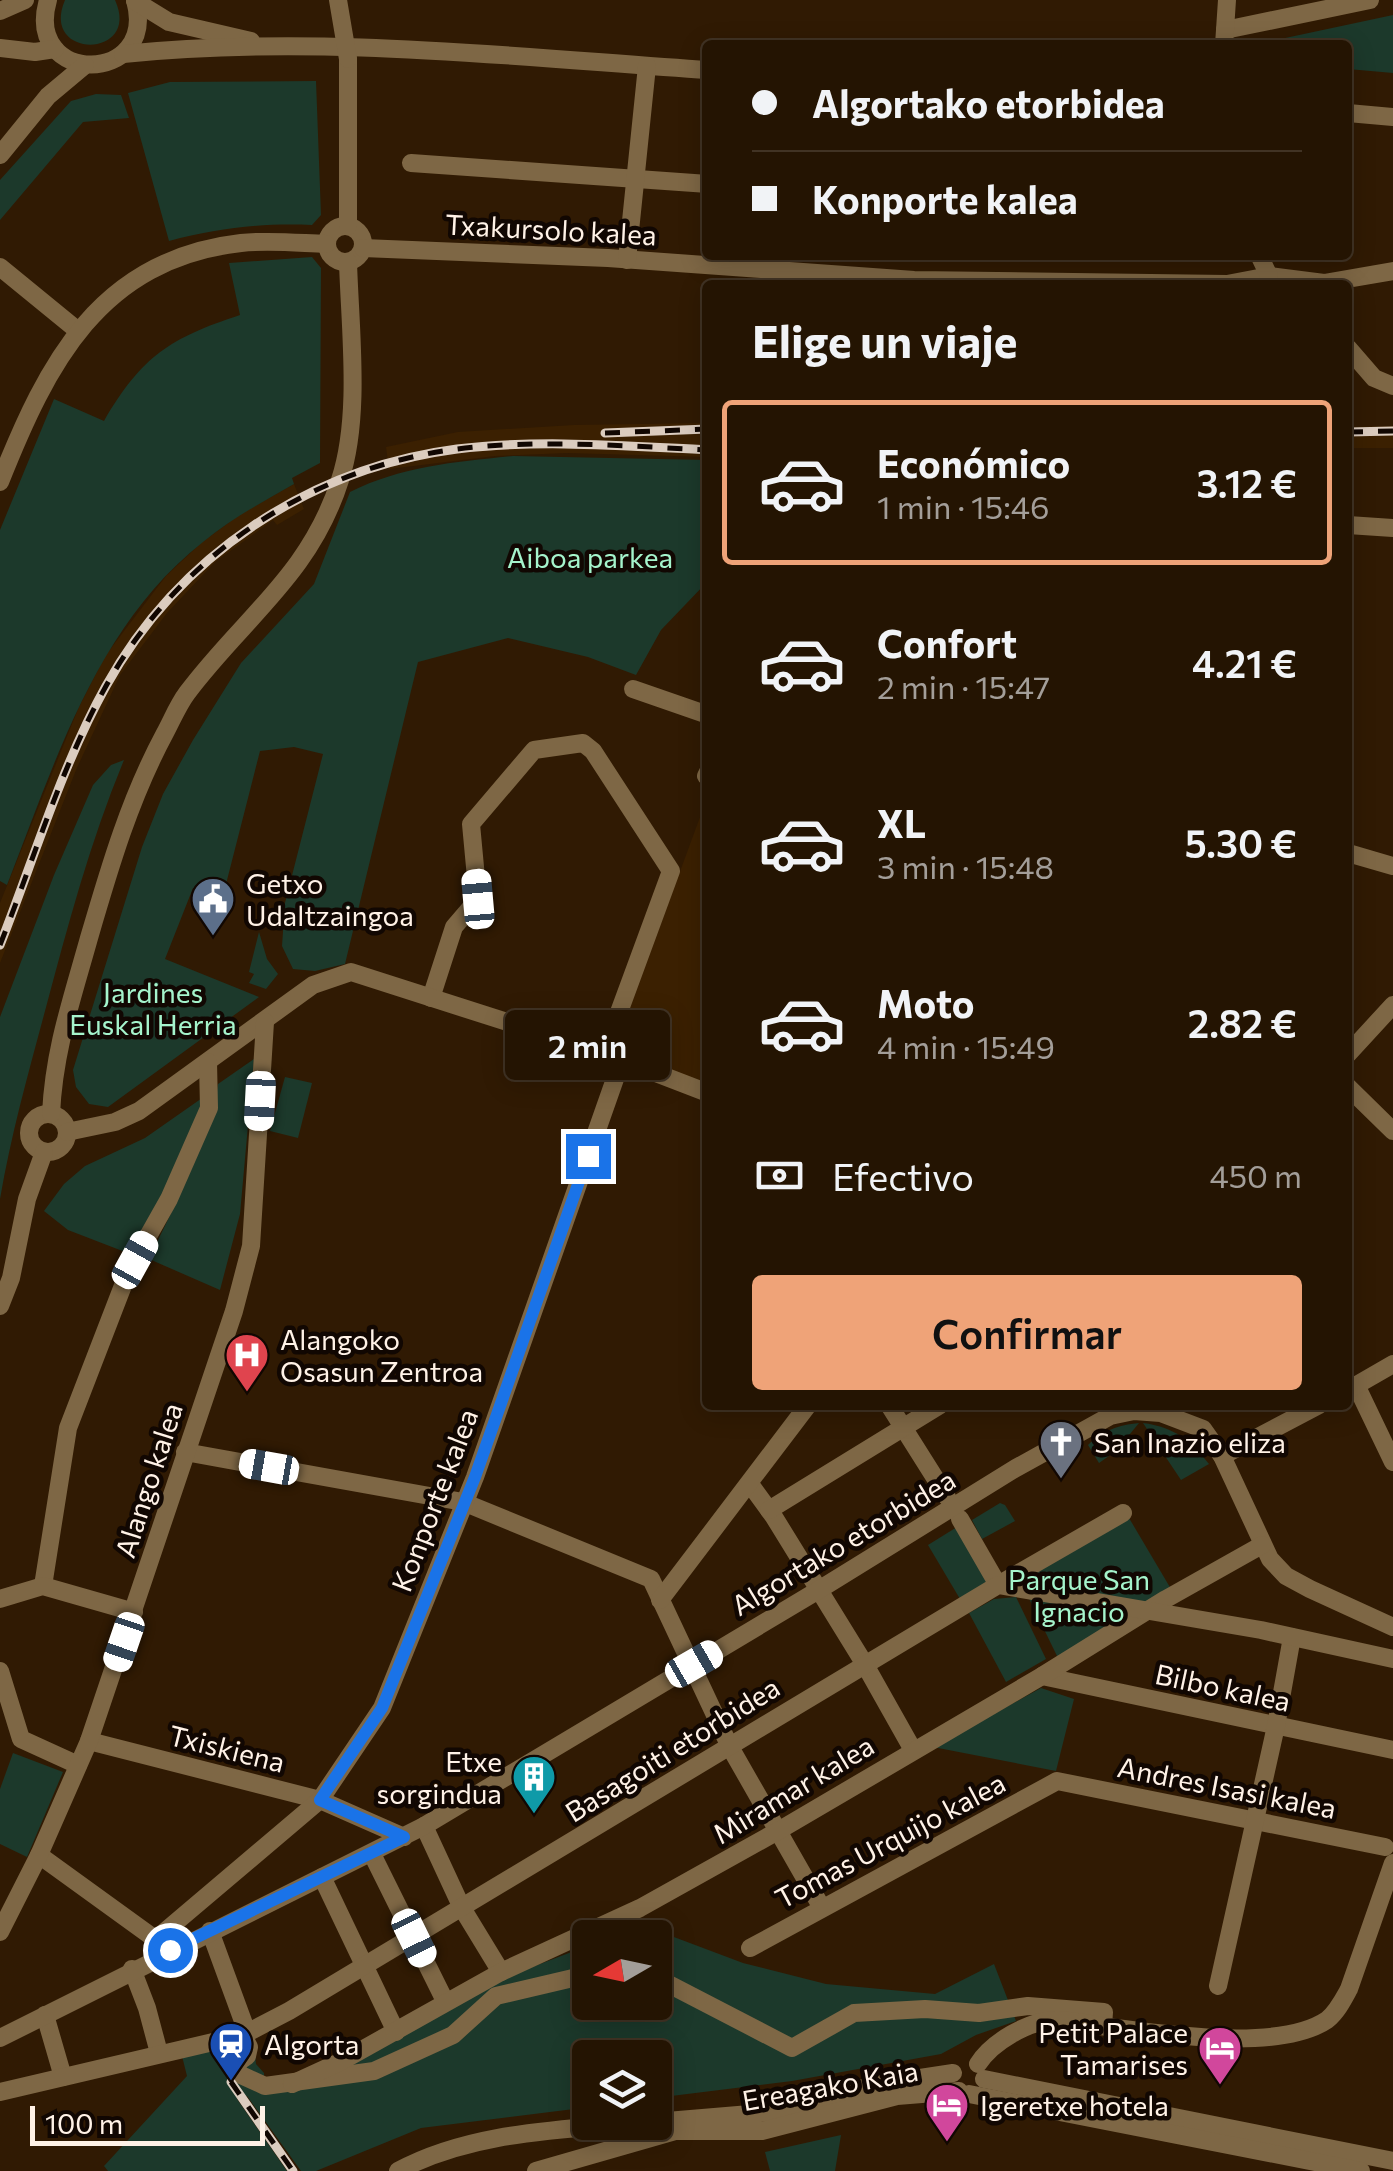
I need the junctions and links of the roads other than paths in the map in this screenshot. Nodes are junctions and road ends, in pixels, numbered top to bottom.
1 (24, 0) edge
2 (48, 0) edge
3 (135, 0) edge
4 (338, 0) edge
5 (351, 0) edge
6 (1227, 0) edge
7 (1370, 0) edge
8 (0, 12) edge
9 (1224, 38) edge
10 (261, 45) junction
11 (0, 48) edge
12 (59, 53) junction
13 (123, 54) junction
14 (348, 59) junction
15 (85, 66) junction
16 (647, 66) junction
17 (702, 70) edge
18 (48, 96) junction
19 (1352, 113) edge
20 (1393, 116) edge
21 (0, 155) edge
22 (411, 163) dead end
23 (635, 180) junction
24 (702, 184) edge
25 (348, 226) junction
26 (326, 244) junction
27 (363, 248) junction
28 (628, 260) junction
29 (1261, 260) edge
30 (348, 262) junction
31 (0, 267) edge
32 (1393, 271) edge
33 (1268, 276) junction
34 (914, 280) edge
35 (1248, 280) edge
36 (1296, 280) edge
37 (1345, 280) edge
38 (77, 330) junction
39 (1352, 353) edge
40 (1393, 386) edge
41 (6, 448) edge
42 (0, 482) edge
43 (1352, 525) edge
44 (1393, 528) edge
45 (633, 689) dead end
46 (702, 713) edge
47 (1352, 854) edge
48 (1393, 866) edge
49 (431, 998) junction
50 (1393, 1005) edge
51 (265, 1022) junction
52 (1352, 1050) edge
53 (613, 1056) junction
54 (208, 1062) junction
55 (702, 1091) edge
56 (1352, 1091) edge
57 (51, 1114) junction
58 (1393, 1131) edge
59 (66, 1132) junction
60 (44, 1152) junction
61 (0, 1306) edge
62 (1393, 1364) edge
63 (1352, 1388) edge
64 (804, 1410) edge
65 (892, 1410) edge
66 (932, 1410) edge
67 (1309, 1410) edge
68 (1184, 1412) edge
69 (903, 1428) junction
70 (185, 1452) junction
71 (1222, 1456) junction
72 (1393, 1462) edge
73 (750, 1484) junction
74 (947, 1497) dead end
75 (463, 1502) junction
76 (770, 1510) junction
77 (1123, 1513) dead end
78 (960, 1520) dead end
79 (1262, 1545) junction
80 (43, 1586) junction
81 (998, 1586) junction
82 (817, 1591) junction
83 (0, 1599) edge
84 (660, 1600) junction
85 (1146, 1611) junction
86 (134, 1612) junction
87 (1393, 1627) edge
88 (1292, 1637) junction
89 (1393, 1659) edge
90 (694, 1664) junction
91 (864, 1664) junction
92 (0, 1671) edge
93 (1042, 1676) junction
94 (1276, 1726) junction
95 (89, 1741) junction
96 (730, 1747) junction
97 (912, 1750) junction
98 (1393, 1750) edge
99 (78, 1765) junction
100 (1057, 1782) joint
101 (320, 1800) junction
102 (1254, 1821) junction
103 (424, 1826) junction
104 (778, 1832) junction
105 (404, 1837) junction
106 (372, 1854) junction
107 (39, 1856) junction
108 (1390, 1863) edge
109 (322, 1877) junction
110 (7, 1905) edge
111 (462, 1908) junction
112 (822, 1908) junction
113 (210, 1931) junction
114 (0, 1932) edge
115 (414, 1938) junction
116 (163, 1944) junction
117 (750, 1948) dead end
118 (365, 1964) junction
119 (132, 1970) junction
120 (500, 1972) junction
121 (572, 1978) edge
122 (672, 1986) edge
123 (1218, 1986) dead end
124 (446, 2002) junction
125 (45, 2014) junction
126 (1103, 2026) junction
127 (396, 2032) junction
128 (245, 2034) junction
129 (0, 2038) edge
130 (159, 2054) junction
131 (981, 2072) junction
132 (63, 2076) junction
133 (292, 2084) junction
134 (960, 2086) junction
135 (0, 2092) edge
136 (672, 2121) edge
137 (572, 2130) edge
138 (1393, 2161) edge
139 (398, 2171) edge
140 (536, 2171) edge
141 (1361, 2171) edge

1 - 8 street
2 - 12 street
3 - 10 street
3 - 13 street
4 - 14 street, bridge
5 - 14 street, bridge
6 - 9 street
7 - 9 street
10 - 13 street
10 - 16 street
11 - 12 street
12 - 15 street
12 - 18 street
13 - 15 street
14 - 25 street
15 - 18 street
16 - 17 street
16 - 23 street
18 - 21 street
19 - 20 street
22 - 23 street
23 - 24 street
23 - 28 street
25 - 26 street
25 - 27 street
26 - 30 street
26 - 38 street
27 - 28 street, Txakursolo kalea
27 - 30 street
28 - 34 street, Txakursolo kalea
29 - 33 street
30 - 57 street
31 - 38 street
32 - 37 street, Txakursolo kalea
33 - 35 street, Txakursolo kalea
33 - 36 street, Txakursolo kalea
38 - 41 street
39 - 40 street
41 - 42 street
43 - 44 street
45 - 46 street
47 - 48 street
49 - 51 street
49 - 53 street
49 - 53 street, Konporte kalea
50 - 52 street
51 - 54 street
51 - 70 street, Alango kalea
53 - 55 street
53 - 75 street, Konporte kalea
54 - 59 street
54 - 80 street
56 - 58 street
57 - 59 street
57 - 60 street
59 - 60 street
60 - 61 street
62 - 63 street
63 - 72 street
64 - 73 street
65 - 69 street
66 - 69 street
67 - 71 street
68 - 71 street, Algortako etorbidea
68 - 82 street, Algortako etorbidea
69 - 74 street
69 - 76 street
70 - 75 street
70 - 86 street, Alango kalea
71 - 79 street, Algortako etorbidea
73 - 76 street
73 - 84 street
75 - 84 street
75 - 101 street, Konporte kalea
76 - 82 street
77 - 81 street, Basagoiti etorbidea
78 - 81 street
79 - 85 street, Miramar kalea
79 - 87 street, Algortako etorbidea
80 - 83 street
80 - 86 street
81 - 85 street
81 - 91 street, Basagoiti etorbidea
82 - 90 street, Algortako etorbidea
82 - 91 street
84 - 90 street
85 - 88 street
85 - 93 street, Miramar kalea
86 - 95 street, Alango kalea
88 - 89 street
88 - 94 street
90 - 96 street
90 - 103 street, Algortako etorbidea
91 - 96 street, Basagoiti etorbidea
91 - 97 street
92 - 99 street
93 - 94 street, Bilbo kalea
93 - 97 street, Miramar kalea
94 - 98 street, Bilbo kalea
94 - 102 street
95 - 99 street, Alango kalea
95 - 101 street, Txiskiena
96 - 104 street
96 - 111 street, Basagoiti etorbidea
97 - 104 street, Miramar kalea
99 - 107 street, Alango kalea
100 - 102 street, Andres Isasi kalea
100 - 112 street, Tomas Urquijo kalea
101 - 105 street, Txiskiena
101 - 116 street, Konporte kalea
102 - 108 street, Andres Isasi kalea
102 - 123 street
103 - 105 street, Algortako etorbidea
103 - 111 street
104 - 112 street
104 - 120 street, Miramar kalea
105 - 106 street, Algortako etorbidea
106 - 109 street, Algortako etorbidea
106 - 115 street
107 - 110 street, Alango kalea
107 - 116 street
108 - 126 street
109 - 113 street, Algortako etorbidea
109 - 118 street
110 - 114 street, Alango kalea
111 - 115 street, Basagoiti etorbidea
111 - 120 street
112 - 117 street, Tomas Urquijo kalea
113 - 116 street, Algortako etorbidea
113 - 128 street
115 - 118 street, Basagoiti etorbidea
115 - 124 street
116 - 119 street, Algortako etorbidea
118 - 127 street
118 - 128 street, Basagoiti etorbidea
119 - 125 street, Algortako etorbidea
119 - 130 street
120 - 124 street, Miramar kalea
121 - 133 street
122 - 126 street
124 - 127 street, Miramar kalea
125 - 129 street, Algortako etorbidea
125 - 132 street
126 - 131 street
127 - 133 street, Miramar kalea
128 - 130 street, Basagoiti etorbidea
128 - 133 street
130 - 132 street, Basagoiti etorbidea
131 - 134 street
131 - 134 street, Ereagako Kaia
131 - 138 street
132 - 135 street, Basagoiti etorbidea
134 - 136 street, Ereagako Kaia
134 - 140 street, Ereagako Kaia
134 - 141 street, Ereagako Kaia
137 - 139 street

